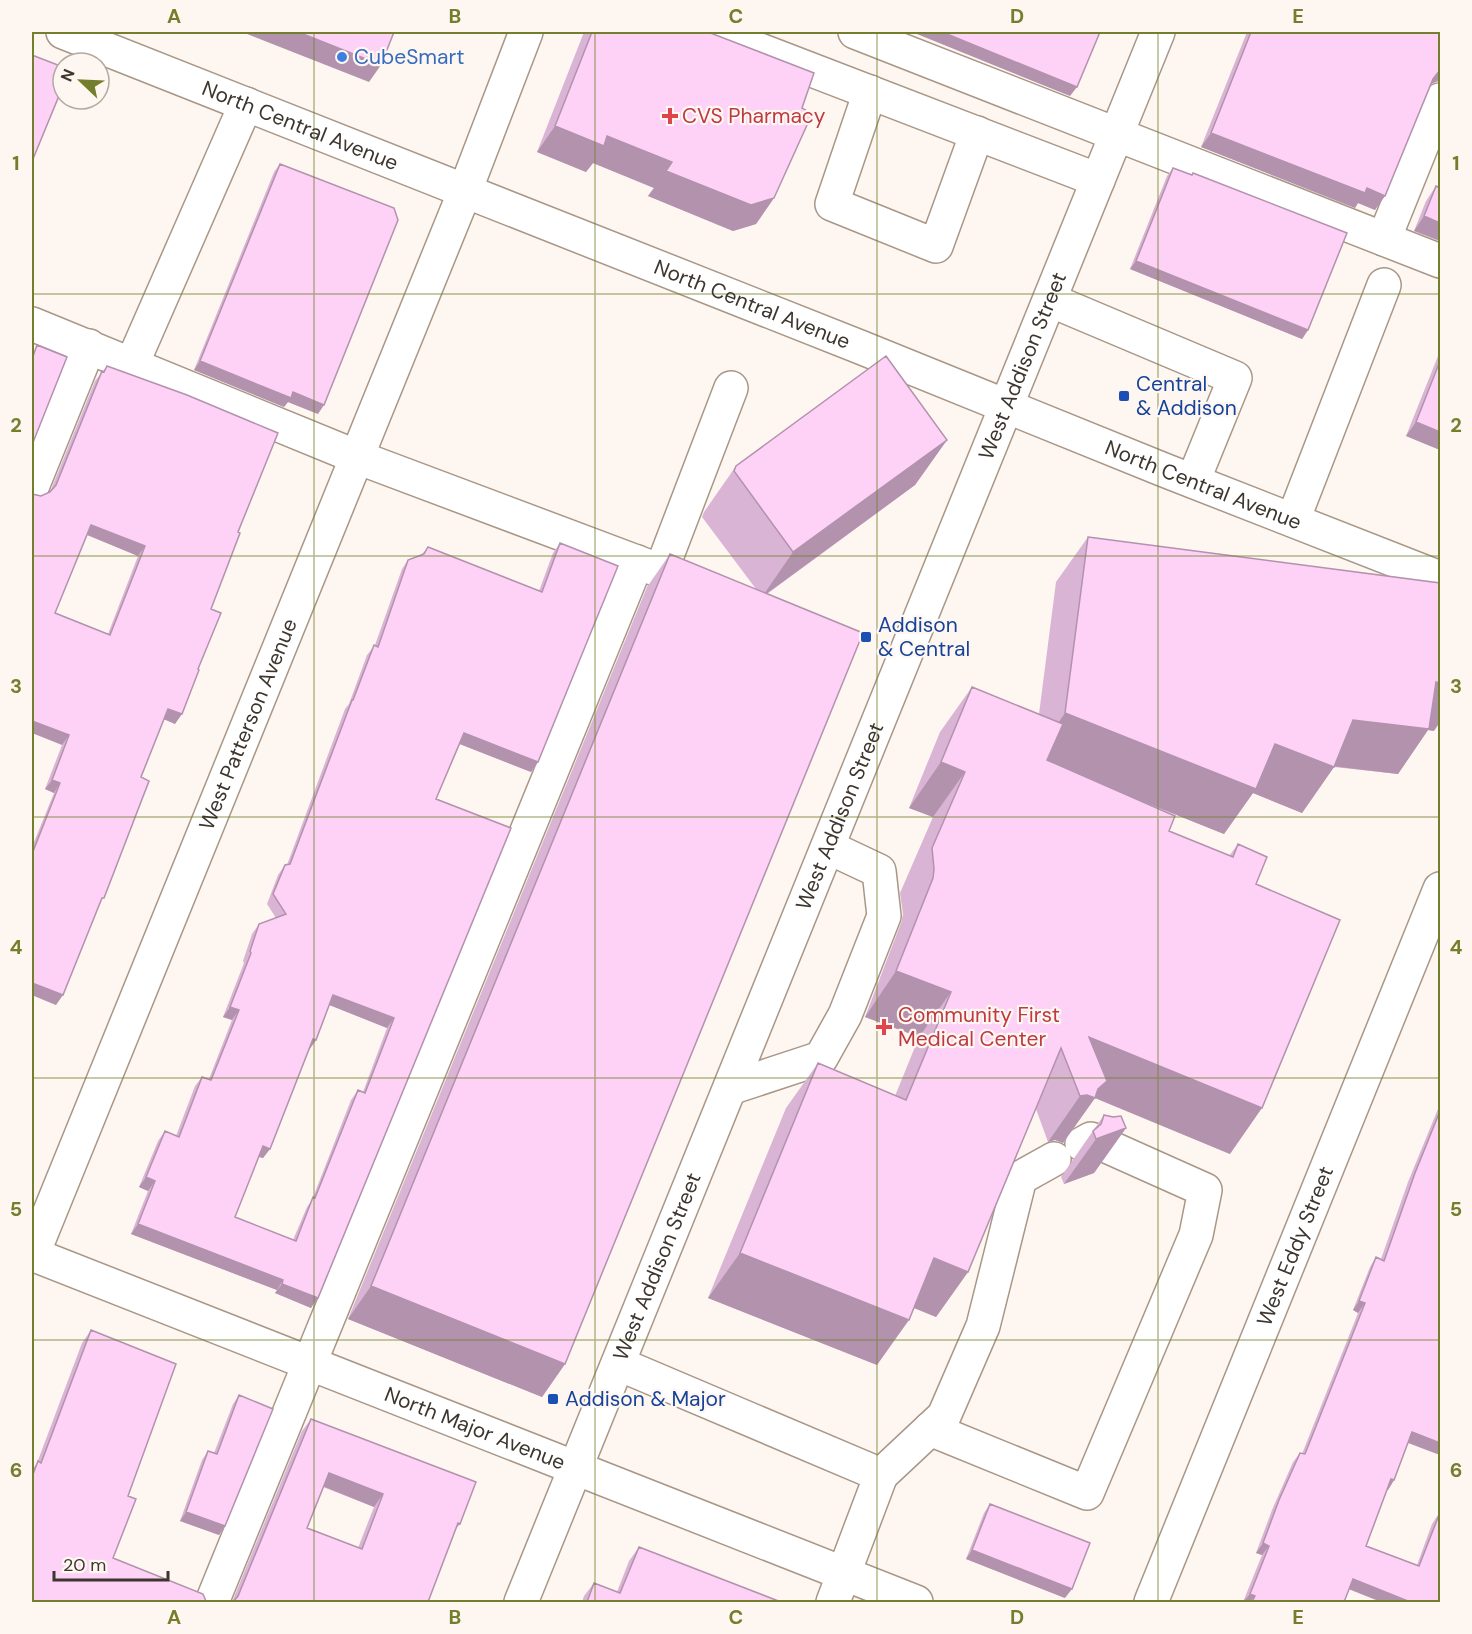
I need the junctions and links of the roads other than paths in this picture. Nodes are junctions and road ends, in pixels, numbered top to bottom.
1 (63, 32) edge
2 (526, 32) edge
3 (713, 32) edge
4 (855, 32) edge
5 (1158, 32) edge
6 (870, 92) junction
7 (1440, 100) edge
8 (246, 104) junction
9 (976, 133) junction
10 (1117, 134) junction
11 (1098, 180) junction
12 (465, 191) junction
13 (1384, 239) junction
14 (1440, 261) edge
15 (1384, 285) dead end
16 (1050, 300) junction
17 (32, 324) edge
18 (89, 346) junction
19 (132, 364) junction
20 (731, 388) dead end
21 (1007, 406) junction
22 (357, 457) junction
23 (1192, 481) junction
24 (32, 487) edge
25 (1293, 520) junction
26 (663, 572) junction
27 (1440, 578) edge
28 (828, 847) junction
29 (1440, 889) edge
30 (730, 1088) junction
31 (32, 1255) edge
32 (310, 1364) junction
33 (619, 1364) junction
34 (930, 1429) junction
35 (576, 1468) junction
36 (880, 1475) junction
37 (839, 1588) edge
38 (212, 1602) edge
39 (521, 1602) edge
40 (916, 1602) edge
41 (1151, 1602) edge

1 - 8 street, North Central Avenue
2 - 12 street, West Patterson Avenue
3 - 6 street
4 - 10 street
5 - 10 street, West Addison Street
6 - 9 street
6 - 9 street
7 - 13 street
8 - 12 street, North Central Avenue
8 - 19 street
9 - 11 street
10 - 11 street, West Addison Street
10 - 13 street
11 - 16 street, West Addison Street
12 - 21 street, North Central Avenue
12 - 22 street, West Patterson Avenue
13 - 14 street
15 - 25 street
16 - 21 street, West Addison Street
16 - 23 street
17 - 18 street
18 - 19 street
18 - 24 street
19 - 22 street
20 - 26 street
21 - 23 street, North Central Avenue
21 - 28 street, West Addison Street
22 - 26 street
22 - 31 street, West Patterson Avenue
23 - 25 street, North Central Avenue
25 - 27 street, North Central Avenue
26 - 32 street
28 - 30 street, West Addison Street
28 - 30 street
29 - 41 street, West Eddy Street
30 - 33 street, West Addison Street
31 - 32 street, North Major Avenue
32 - 35 street, North Major Avenue
32 - 38 street
33 - 35 street, West Addison Street
33 - 36 street
34 - 34 street
34 - 36 street
35 - 37 street, North Major Avenue
35 - 39 street, West Addison Street
36 - 37 street
37 - 40 street, North Major Avenue

